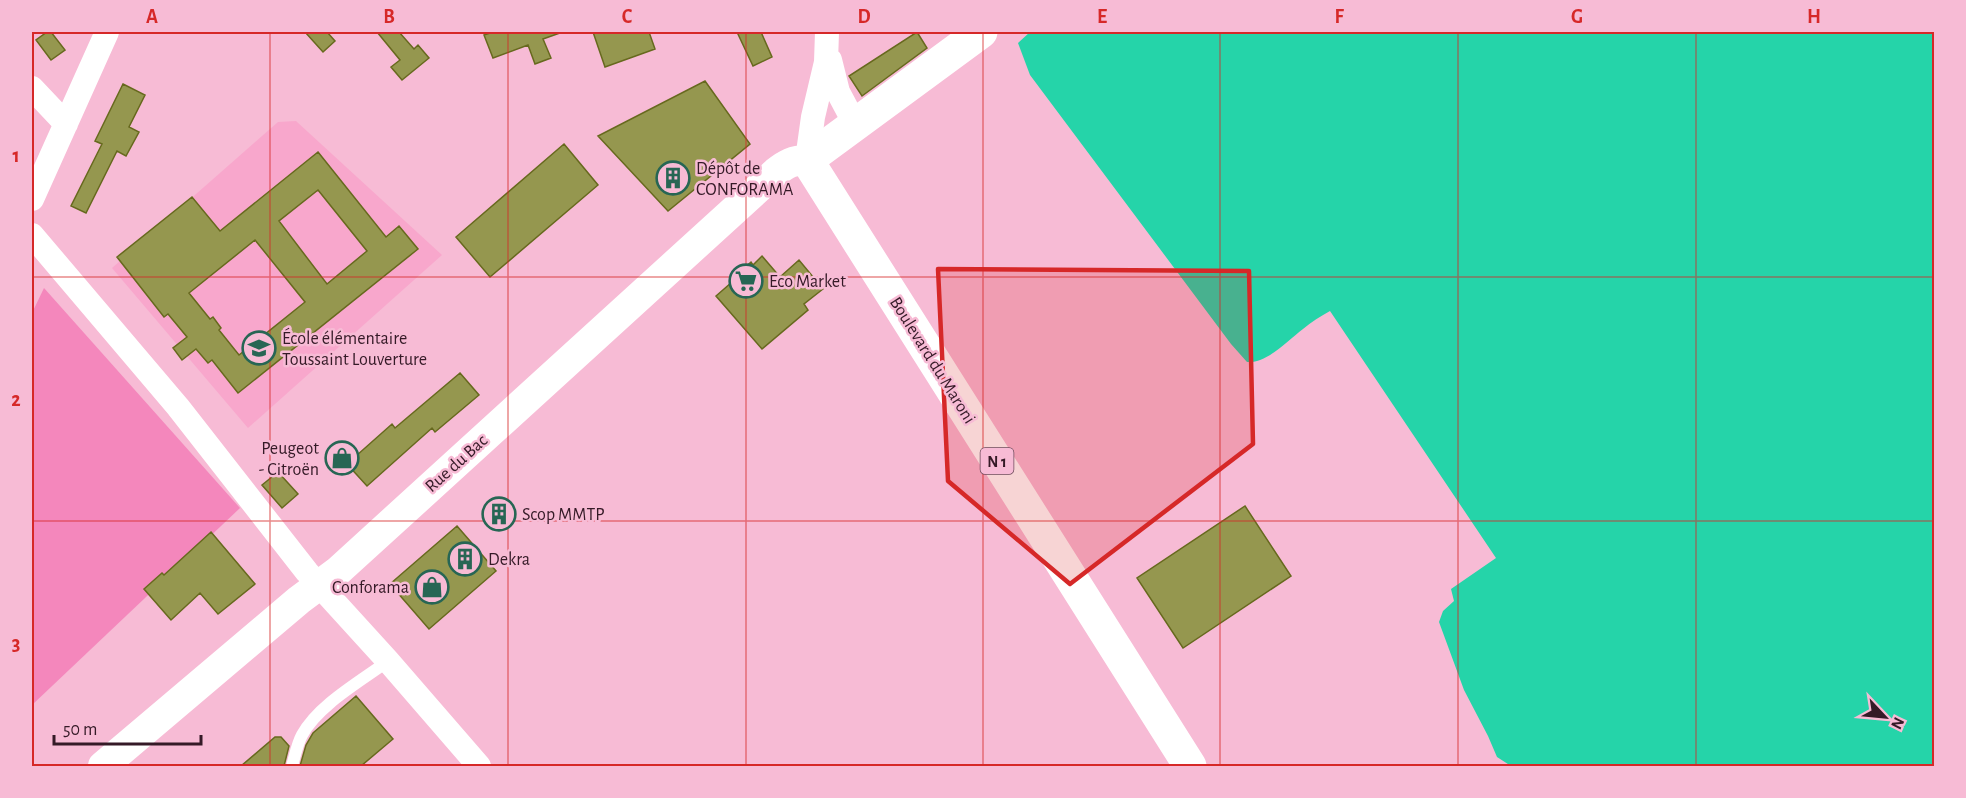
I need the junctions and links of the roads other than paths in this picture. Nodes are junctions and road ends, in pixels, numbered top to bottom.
1 (107, 32) edge
2 (981, 32) edge
3 (827, 42) edge
4 (32, 88) edge
5 (66, 124) junction
6 (855, 124) junction
7 (807, 160) junction
8 (32, 199) edge
9 (32, 235) edge
10 (320, 585) junction
11 (388, 661) junction
12 (1186, 765) edge
13 (103, 766) edge
14 (292, 766) edge
15 (479, 766) edge

1 - 5 street
2 - 6 main road
3 - 6 street
3 - 7 street
4 - 5 street
5 - 8 street
6 - 7 main road
7 - 10 street, Rue du Bac
7 - 12 main road, Boulevard du Maroni / N 1
9 - 10 street
10 - 11 street
10 - 13 street, Rue du Bac
11 - 14 lane
11 - 15 street

